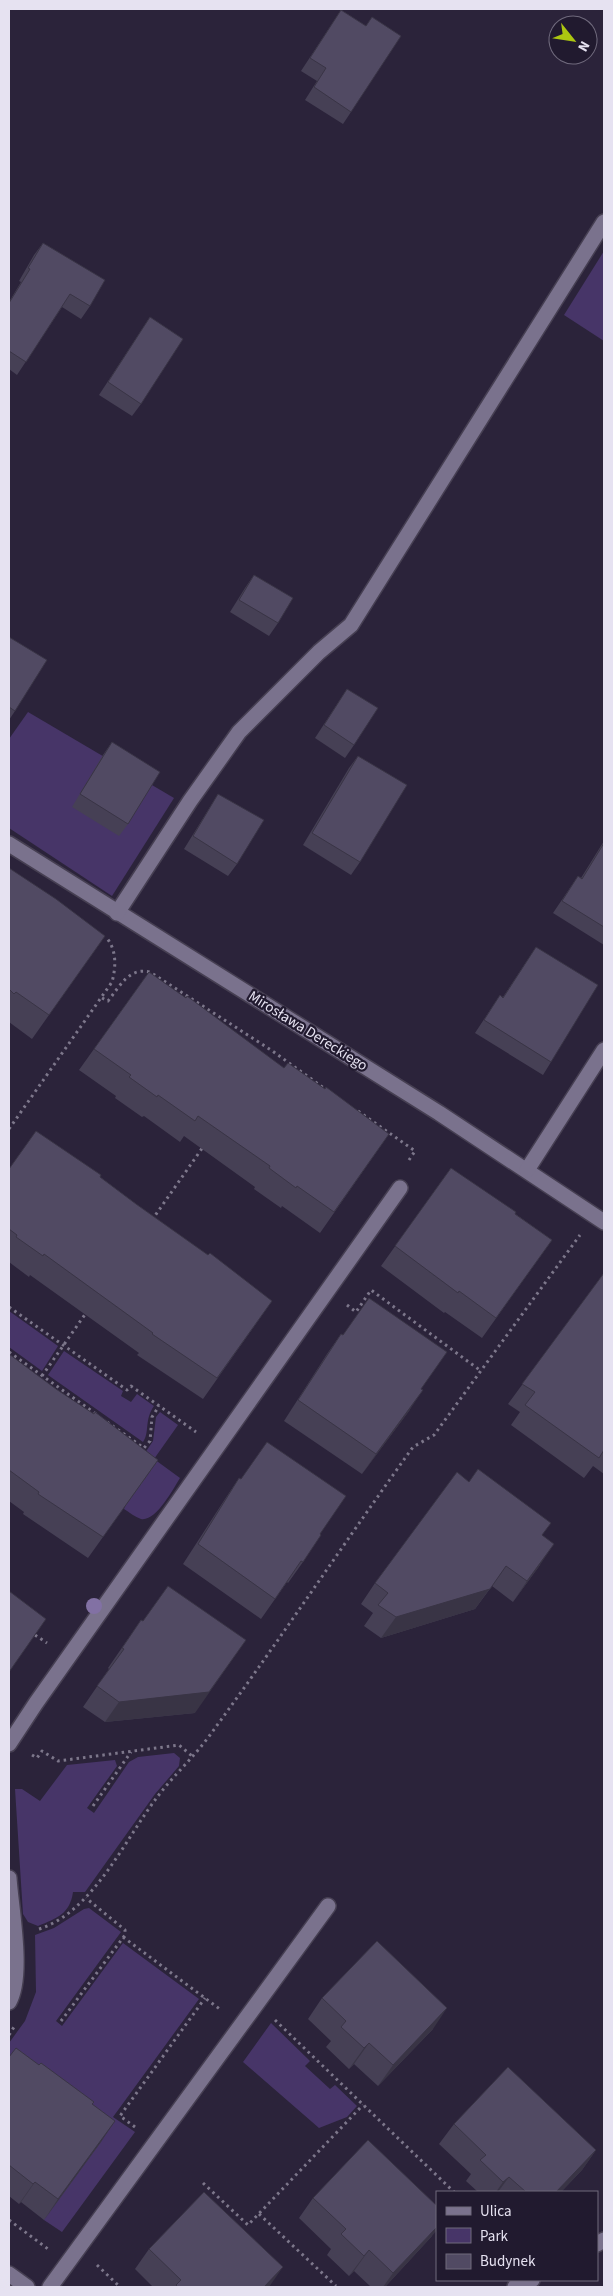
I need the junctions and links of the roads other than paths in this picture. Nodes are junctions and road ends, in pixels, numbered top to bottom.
1 (604, 222) edge
2 (9, 844) edge
3 (117, 913) junction
4 (604, 1050) edge
5 (527, 1170) junction
6 (400, 1188) dead end
7 (599, 1219) edge
8 (10, 1742) edge
9 (9, 1878) edge
10 (328, 1906) dead end
11 (9, 2002) edge
12 (9, 2274) edge
13 (530, 2281) edge
14 (26, 2287) edge
15 (50, 2287) edge
16 (515, 2287) edge

1 - 3 street
2 - 3 street, Mirosława Dereckiego
3 - 5 street, Mirosława Dereckiego
4 - 5 street
5 - 7 street, Mirosława Dereckiego
6 - 8 street
9 - 11 street
10 - 15 street
12 - 14 street
13 - 16 street

